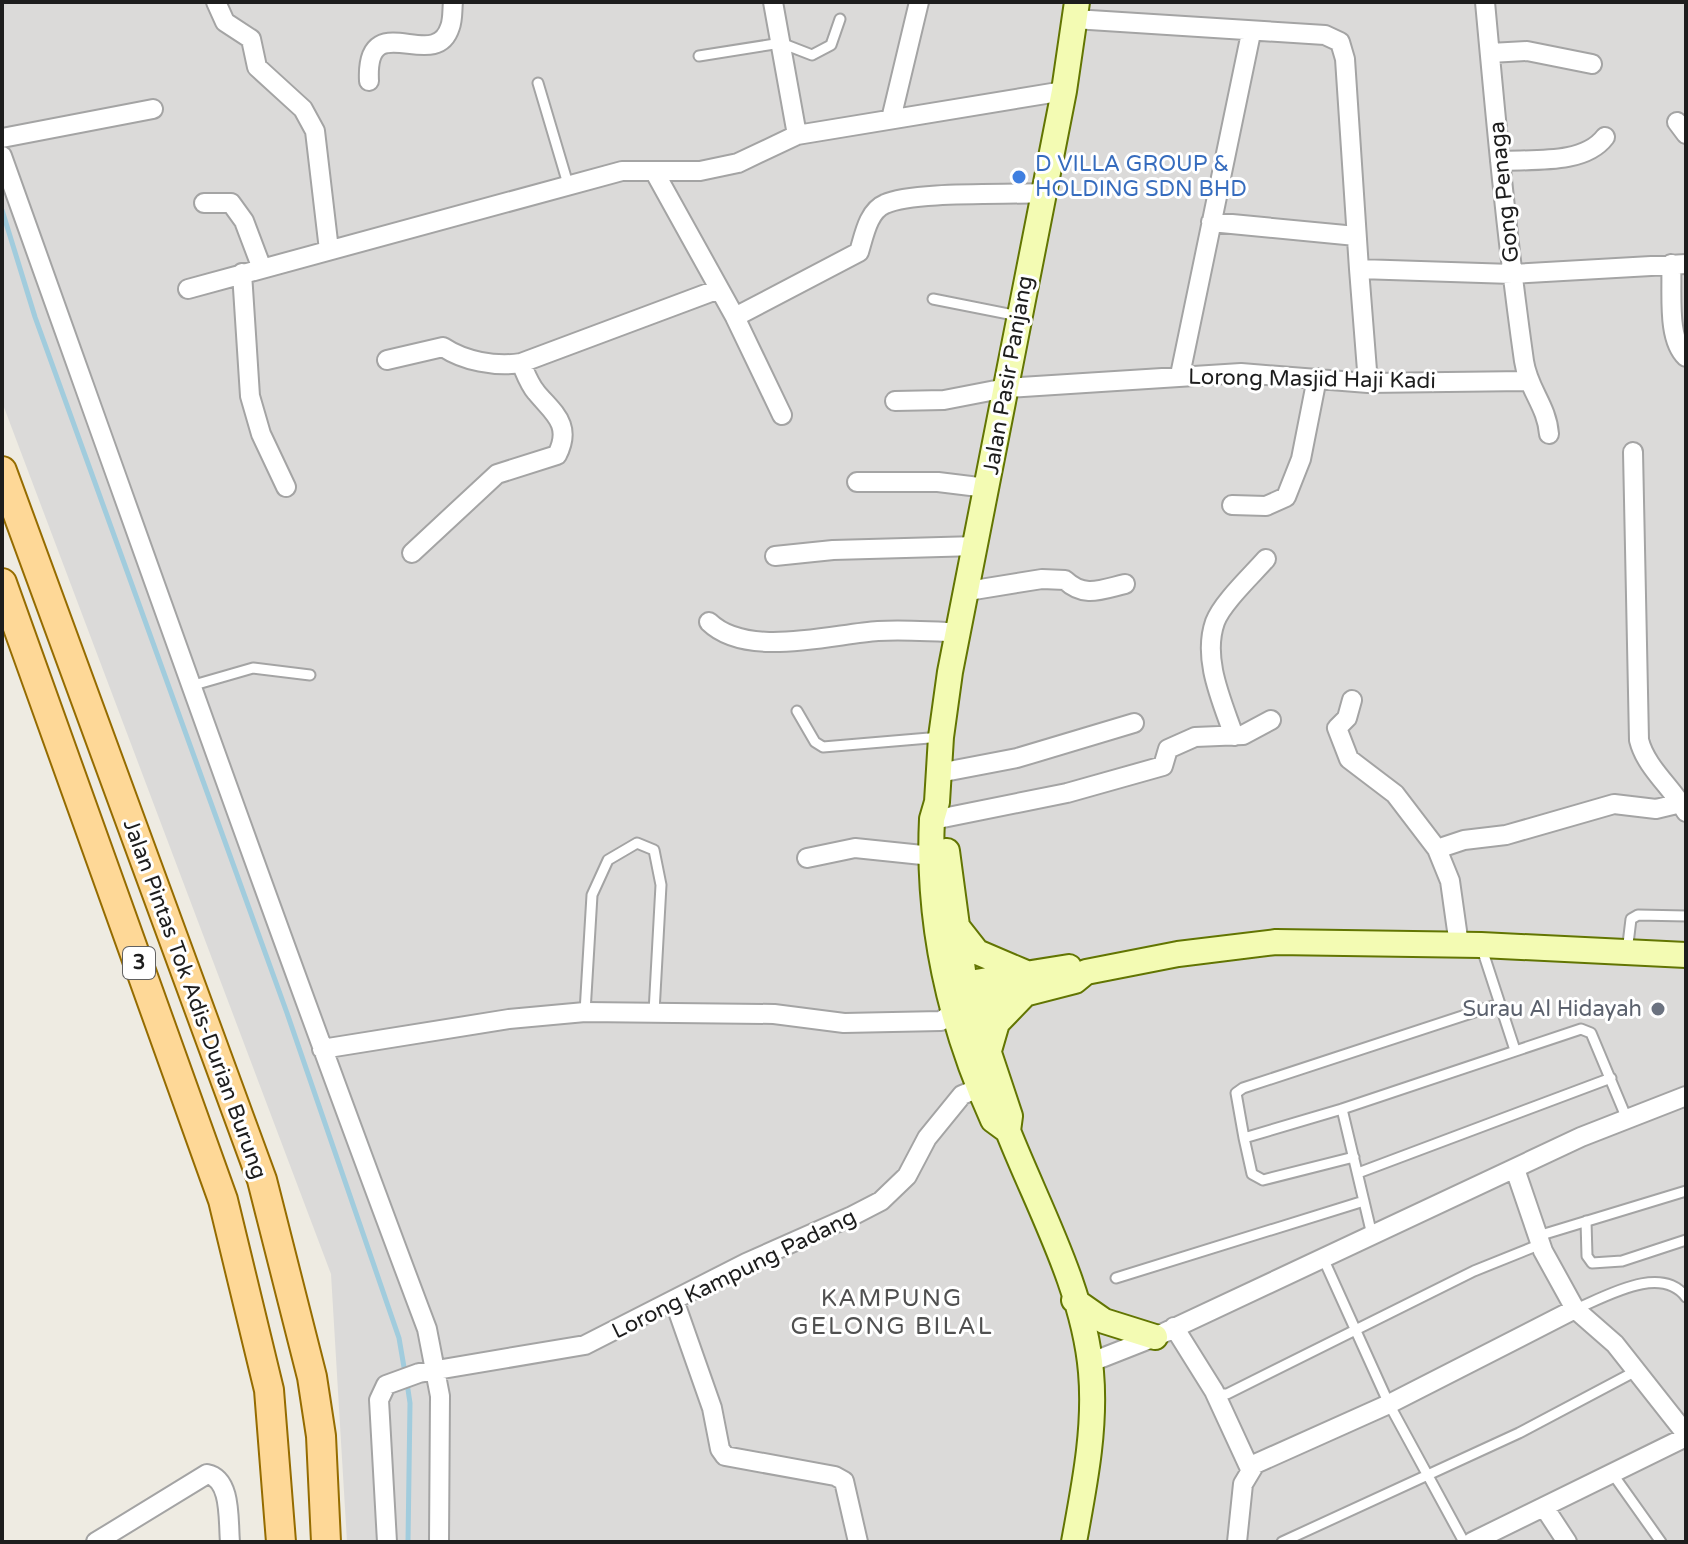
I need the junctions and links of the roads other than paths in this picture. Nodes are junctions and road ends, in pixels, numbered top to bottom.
1 (216, 2) edge
2 (453, 2) edge
3 (773, 2) edge
4 (919, 2) edge
5 (1485, 2) edge
6 (1075, 10) edge
7 (840, 19) dead end
8 (1251, 33) junction
9 (781, 43) junction
10 (1490, 53) junction
11 (699, 56) dead end
12 (1592, 64) dead end
13 (369, 81) dead end
14 (538, 83) dead end
15 (1064, 91) junction
16 (153, 109) dead end
17 (891, 119) junction
18 (797, 135) junction
19 (1605, 137) dead end
20 (2, 138) edge
21 (2, 156) edge
22 (1500, 161) junction
23 (654, 171) junction
24 (568, 184) junction
25 (1042, 193) junction
26 (204, 203) dead end
27 (1211, 222) junction
28 (1356, 236) junction
29 (329, 250) junction
30 (1679, 264) edge
31 (261, 266) junction
32 (1359, 269) junction
33 (242, 273) junction
34 (1512, 274) junction
35 (188, 289) dead end
36 (719, 289) junction
37 (933, 299) dead end
38 (1019, 316) junction
39 (735, 317) junction
40 (1686, 357) edge
41 (387, 360) dead end
42 (521, 363) junction
43 (1180, 375) junction
44 (1317, 378) junction
45 (1528, 381) junction
46 (1368, 383) junction
47 (1006, 388) junction
48 (895, 401) dead end
49 (782, 415) dead end
50 (1549, 434) dead end
51 (1633, 452) dead end
52 (2, 471) edge
53 (857, 482) dead end
54 (286, 487) dead end
55 (987, 488) junction
56 (1232, 505) dead end
57 (977, 546) junction
58 (412, 553) dead end
59 (775, 556) dead end
60 (1266, 559) dead end
61 (2, 583) edge
62 (1125, 584) dead end
63 (968, 591) junction
64 (709, 622) dead end
65 (959, 632) junction
66 (310, 675) dead end
67 (194, 685) junction
68 (1352, 700) dead end
69 (797, 711) dead end
70 (1271, 720) dead end
71 (1134, 723) dead end
72 (1234, 736) junction
73 (940, 753) junction
74 (1684, 808) edge
75 (940, 810) junction
76 (1437, 849) junction
77 (932, 856) junction
78 (807, 858) dead end
79 (1686, 916) edge
80 (954, 922) junction
81 (1470, 945) junction
82 (1627, 952) junction
83 (1686, 955) edge
84 (1029, 982) junction
85 (956, 985) junction
86 (1499, 1004) junction
87 (962, 1010) junction
88 (585, 1012) junction
89 (654, 1012) junction
90 (322, 1049) junction
91 (1515, 1050) junction
92 (988, 1054) junction
93 (1611, 1078) junction
94 (979, 1088) junction
95 (1686, 1096) edge
96 (1342, 1109) junction
97 (1627, 1119) junction
98 (1008, 1131) junction
99 (1244, 1138) junction
100 (1354, 1157) junction
101 (1515, 1169) junction
102 (1358, 1173) junction
103 (1686, 1191) edge
104 (1364, 1201) junction
105 (1586, 1221) junction
106 (1372, 1235) junction
107 (1540, 1240) junction
108 (1686, 1240) edge
109 (1323, 1258) junction
110 (1116, 1278) dead end
111 (1686, 1297) edge
112 (674, 1300) junction
113 (1074, 1300) junction
114 (1575, 1309) junction
115 (1355, 1329) junction
116 (1164, 1332) junction
117 (1089, 1363) junction
118 (1636, 1371) junction
119 (428, 1372) junction
120 (1214, 1391) junction
121 (1389, 1404) junction
122 (1686, 1435) edge
123 (1250, 1469) junction
124 (1612, 1473) junction
125 (1428, 1476) junction
126 (1544, 1507) junction
127 (96, 1542) edge
128 (230, 1542) edge
129 (281, 1542) edge
130 (326, 1542) edge
131 (387, 1542) edge
132 (439, 1542) edge
133 (858, 1542) edge
134 (1074, 1542) edge
135 (1237, 1542) edge
136 (1282, 1542) edge
137 (1464, 1542) edge
138 (1472, 1542) edge
139 (1567, 1542) edge
140 (1661, 1542) edge

1 - 29 street
2 - 13 street
3 - 9 street
4 - 17 street
5 - 10 street, Gong Penaga
6 - 8 street
6 - 15 main road, Jalan Pasir Panjang
7 - 9 lane
8 - 27 street
8 - 28 street
9 - 11 lane
9 - 18 street
10 - 12 street
10 - 22 street, Gong Penaga
14 - 24 lane
15 - 17 street
15 - 25 main road, Jalan Pasir Panjang
16 - 20 street
17 - 18 street
18 - 23 street
19 - 22 street
21 - 67 street
22 - 34 street, Gong Penaga
23 - 24 street
23 - 36 street
24 - 29 street
25 - 38 main road, Jalan Pasir Panjang
25 - 39 street
26 - 31 street
27 - 28 street
27 - 43 street
28 - 32 street
29 - 31 street
30 - 34 street
30 - 40 street
31 - 33 street
32 - 34 street
32 - 46 street
33 - 35 street
33 - 54 street
34 - 45 street, Gong Penaga
36 - 39 street
36 - 42 street
37 - 38 lane
38 - 47 main road, Jalan Pasir Panjang
39 - 49 street
41 - 42 street
42 - 58 street
43 - 44 street, Lorong Masjid Haji Kadi
43 - 47 street, Lorong Masjid Haji Kadi
44 - 46 street, Lorong Masjid Haji Kadi
44 - 56 street
45 - 46 street, Lorong Masjid Haji Kadi
45 - 50 street
47 - 48 street, Lorong Masjid Haji Kadi
47 - 55 main road, Jalan Pasir Panjang
51 - 74 street
52 - 130 main road, Jalan Pintas Tok Adis-Durian Burung
53 - 55 street
55 - 57 main road, Jalan Pasir Panjang
57 - 59 street
57 - 63 main road, Jalan Pasir Panjang
60 - 72 street
61 - 129 main road, Jalan Pintas Tok Adis-Durian Burung / 3
62 - 63 street
63 - 65 main road, Jalan Pasir Panjang
64 - 65 street
65 - 73 main road, Jalan Pasir Panjang
66 - 67 lane
67 - 90 street
68 - 76 street
69 - 73 lane
70 - 72 street
71 - 73 street
72 - 75 street
73 - 75 main road, Jalan Pasir Panjang
74 - 76 street
75 - 77 main road
75 - 80 main road
76 - 81 street
77 - 78 street
77 - 85 main road
79 - 82 lane
80 - 84 main road
80 - 85 main road
81 - 82 main road
81 - 84 main road
81 - 86 lane
82 - 83 main road
84 - 85 main road
84 - 87 main road
84 - 92 main road
85 - 87 main road
86 - 91 lane
86 - 99 lane
87 - 89 street
87 - 92 main road
87 - 94 main road
88 - 89 street
88 - 89 lane
88 - 90 street
90 - 119 street
91 - 93 lane
91 - 96 lane
92 - 98 main road
93 - 97 lane
93 - 102 lane
94 - 98 main road
94 - 112 street, Lorong Kampung Padang
95 - 97 street
96 - 99 lane
96 - 100 lane
97 - 101 street
98 - 113 main road
99 - 100 lane
100 - 102 lane
101 - 106 street
101 - 107 street
102 - 104 lane
103 - 105 lane
104 - 106 lane
104 - 110 lane
105 - 107 lane
105 - 108 lane
106 - 109 street
107 - 114 street
107 - 115 lane
109 - 115 lane
109 - 116 street
111 - 114 lane
112 - 119 street, Lorong Kampung Padang
112 - 133 street
113 - 116 main road
113 - 117 main road
114 - 118 street
114 - 121 street
115 - 120 lane
115 - 121 lane
116 - 117 street
116 - 120 street
117 - 134 main road
118 - 122 street
118 - 125 lane
119 - 131 street, Lorong Kampung Padang
119 - 132 street
120 - 123 street
121 - 123 street
121 - 125 lane
122 - 124 street
123 - 135 street
124 - 126 street
124 - 140 lane
125 - 136 lane
125 - 137 lane
126 - 138 street
126 - 139 street
127 - 128 street

